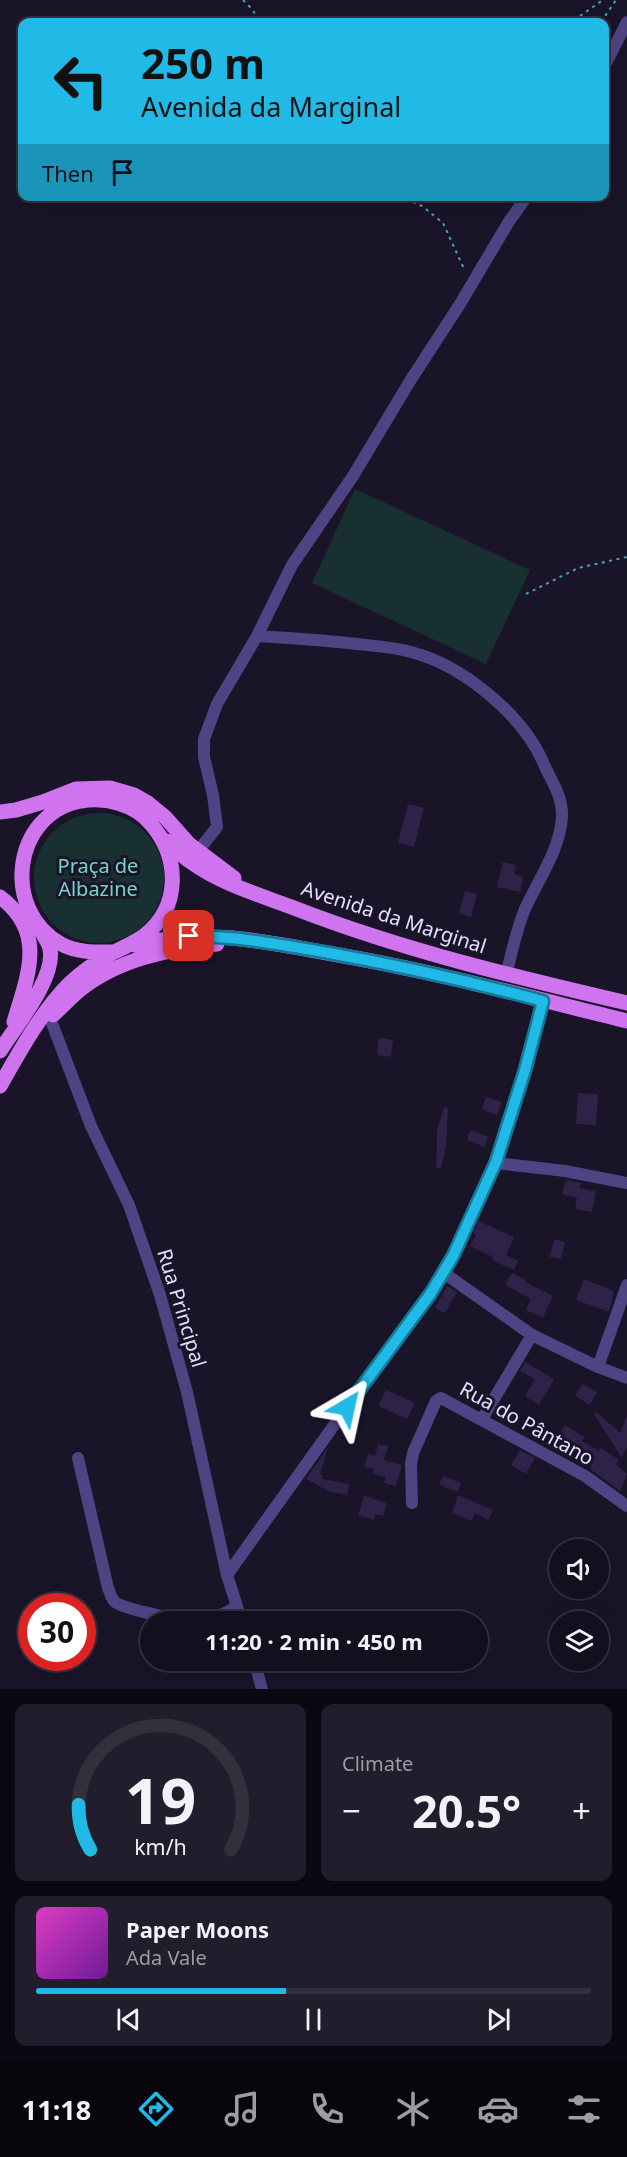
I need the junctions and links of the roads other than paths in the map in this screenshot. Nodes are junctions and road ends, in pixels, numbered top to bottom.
1 (627, 22) edge
2 (609, 57) edge
3 (523, 201) edge
4 (257, 636) junction
5 (57, 811) junction
6 (0, 812) edge
7 (0, 821) edge
8 (162, 837) junction
9 (198, 851) junction
10 (0, 886) edge
11 (252, 892) junction
12 (0, 897) edge
13 (30, 911) junction
14 (259, 941) junction
15 (120, 950) junction
16 (506, 975) junction
17 (543, 1001) junction
18 (627, 1003) edge
19 (50, 1018) junction
20 (627, 1021) edge
21 (9, 1036) junction
22 (0, 1051) edge
23 (11, 1068) junction
24 (0, 1086) edge
25 (496, 1162) junction
26 (627, 1183) edge
27 (444, 1273) junction
28 (627, 1285) edge
29 (532, 1335) junction
30 (598, 1367) junction
31 (627, 1378) edge
32 (482, 1419) junction
33 (78, 1458) dead end
34 (412, 1503) dead end
35 (627, 1506) edge
36 (227, 1575) junction
37 (237, 1607) junction
38 (238, 1611) edge
39 (257, 1671) edge
40 (262, 1689) edge

1 - 2 street
3 - 4 street
4 - 9 street
4 - 16 street
5 - 7 main road
5 - 8 main road
5 - 13 main road
6 - 9 main road
8 - 11 main road, Avenida da Marginal
8 - 15 main road
9 - 11 main road
10 - 13 main road
11 - 16 main road, Avenida da Marginal
12 - 21 main road
13 - 15 main road
13 - 21 main road
14 - 15 main road, Avenida da Marginal
14 - 17 main road, Avenida da Marginal
14 - 19 main road
15 - 23 main road
16 - 18 main road, Avenida da Marginal
17 - 20 main road, Avenida da Marginal
17 - 25 street
19 - 23 main road
19 - 36 street, Rua Principal
21 - 22 main road
23 - 24 main road
25 - 26 street
25 - 27 street
27 - 29 street
27 - 36 street
28 - 30 street
29 - 30 street
29 - 32 street
30 - 31 street
32 - 34 street, Rua do Pântano
32 - 35 street, Rua do Pântano
33 - 37 street
36 - 37 street, Rua Principal
37 - 38 street, Rua Principal
39 - 40 street

